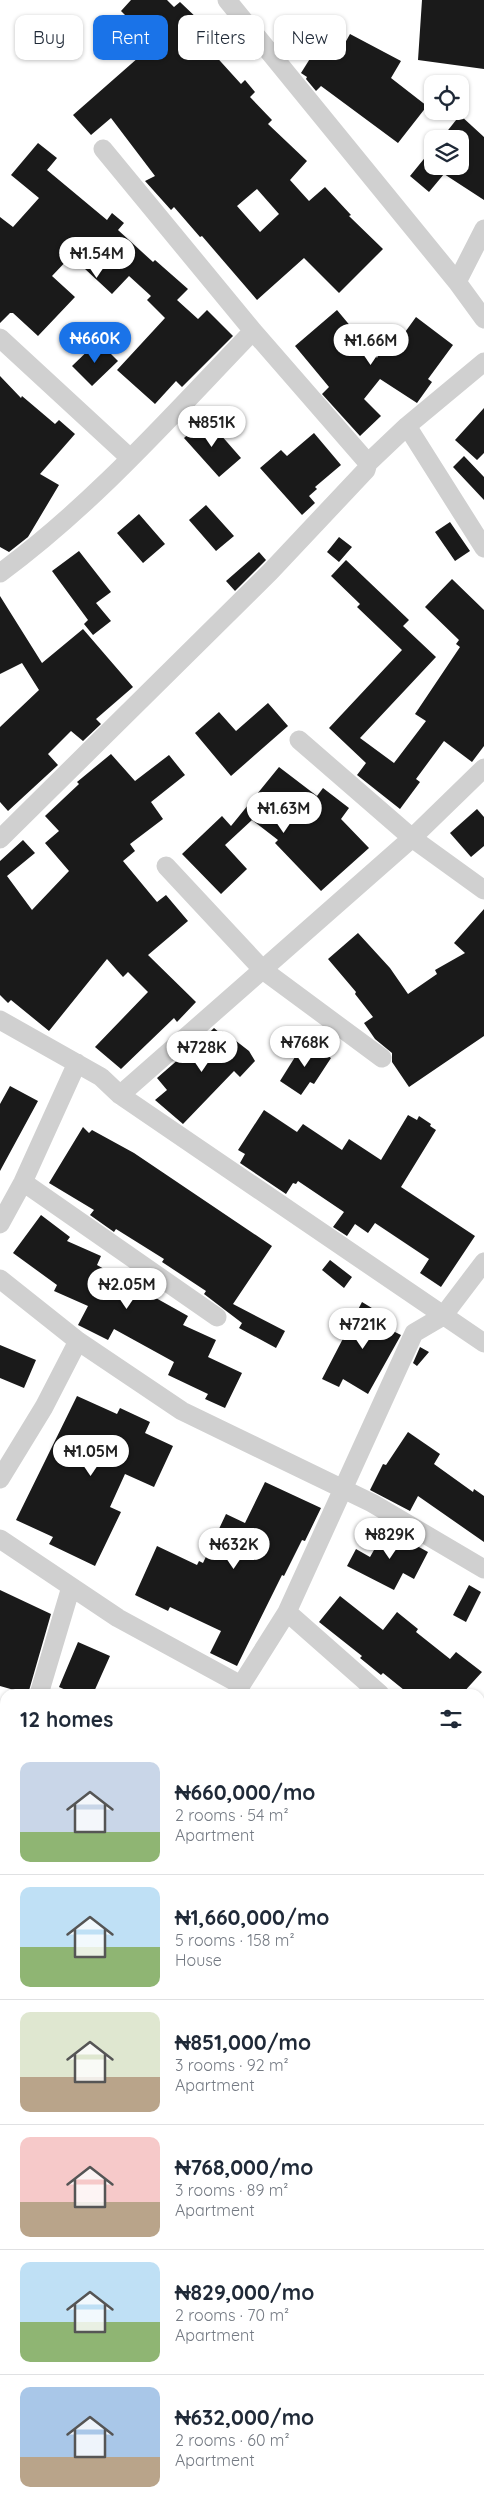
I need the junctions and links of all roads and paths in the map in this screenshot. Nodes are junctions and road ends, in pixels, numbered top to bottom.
1 (227, 0) edge
2 (103, 149) dead end
3 (484, 229) edge
4 (457, 282) junction
5 (484, 318) edge
6 (253, 331) junction
7 (0, 338) edge
8 (484, 362) edge
9 (407, 426) junction
10 (130, 458) junction
11 (368, 463) junction
12 (484, 548) edge
13 (0, 574) edge
14 (299, 740) dead end
15 (484, 768) edge
16 (1, 835) edge
17 (412, 838) junction
18 (166, 866) dead end
19 (484, 890) edge
20 (263, 970) junction
21 (0, 1020) edge
22 (382, 1058) dead end
23 (77, 1063) junction
24 (120, 1095) junction
25 (23, 1182) junction
26 (0, 1224) edge
27 (484, 1262) edge
28 (0, 1279) edge
29 (443, 1316) junction
30 (217, 1317) dead end
31 (78, 1341) junction
32 (484, 1343) edge
33 (0, 1480) edge
34 (341, 1488) junction
35 (0, 1539) edge
36 (484, 1570) edge
37 (72, 1587) junction
38 (286, 1612) junction
39 (41, 1689) edge
40 (240, 1689) edge
41 (374, 1689) edge

1 - 4 street
2 - 6 street
3 - 4 street
4 - 5 street
6 - 10 street
6 - 11 street
7 - 10 street
8 - 9 street
9 - 11 street
9 - 12 street
10 - 13 street
11 - 16 street
14 - 17 street
15 - 17 street
17 - 19 street
17 - 20 street
18 - 20 street
20 - 22 street
20 - 24 street
21 - 23 street
23 - 24 street
23 - 25 street
24 - 29 street
25 - 26 street
25 - 30 street
27 - 29 street
28 - 31 street
29 - 32 street
29 - 34 street
31 - 33 street
31 - 34 street
34 - 36 street
34 - 38 street
35 - 37 street
37 - 39 street
37 - 40 street
38 - 40 street
38 - 41 street

